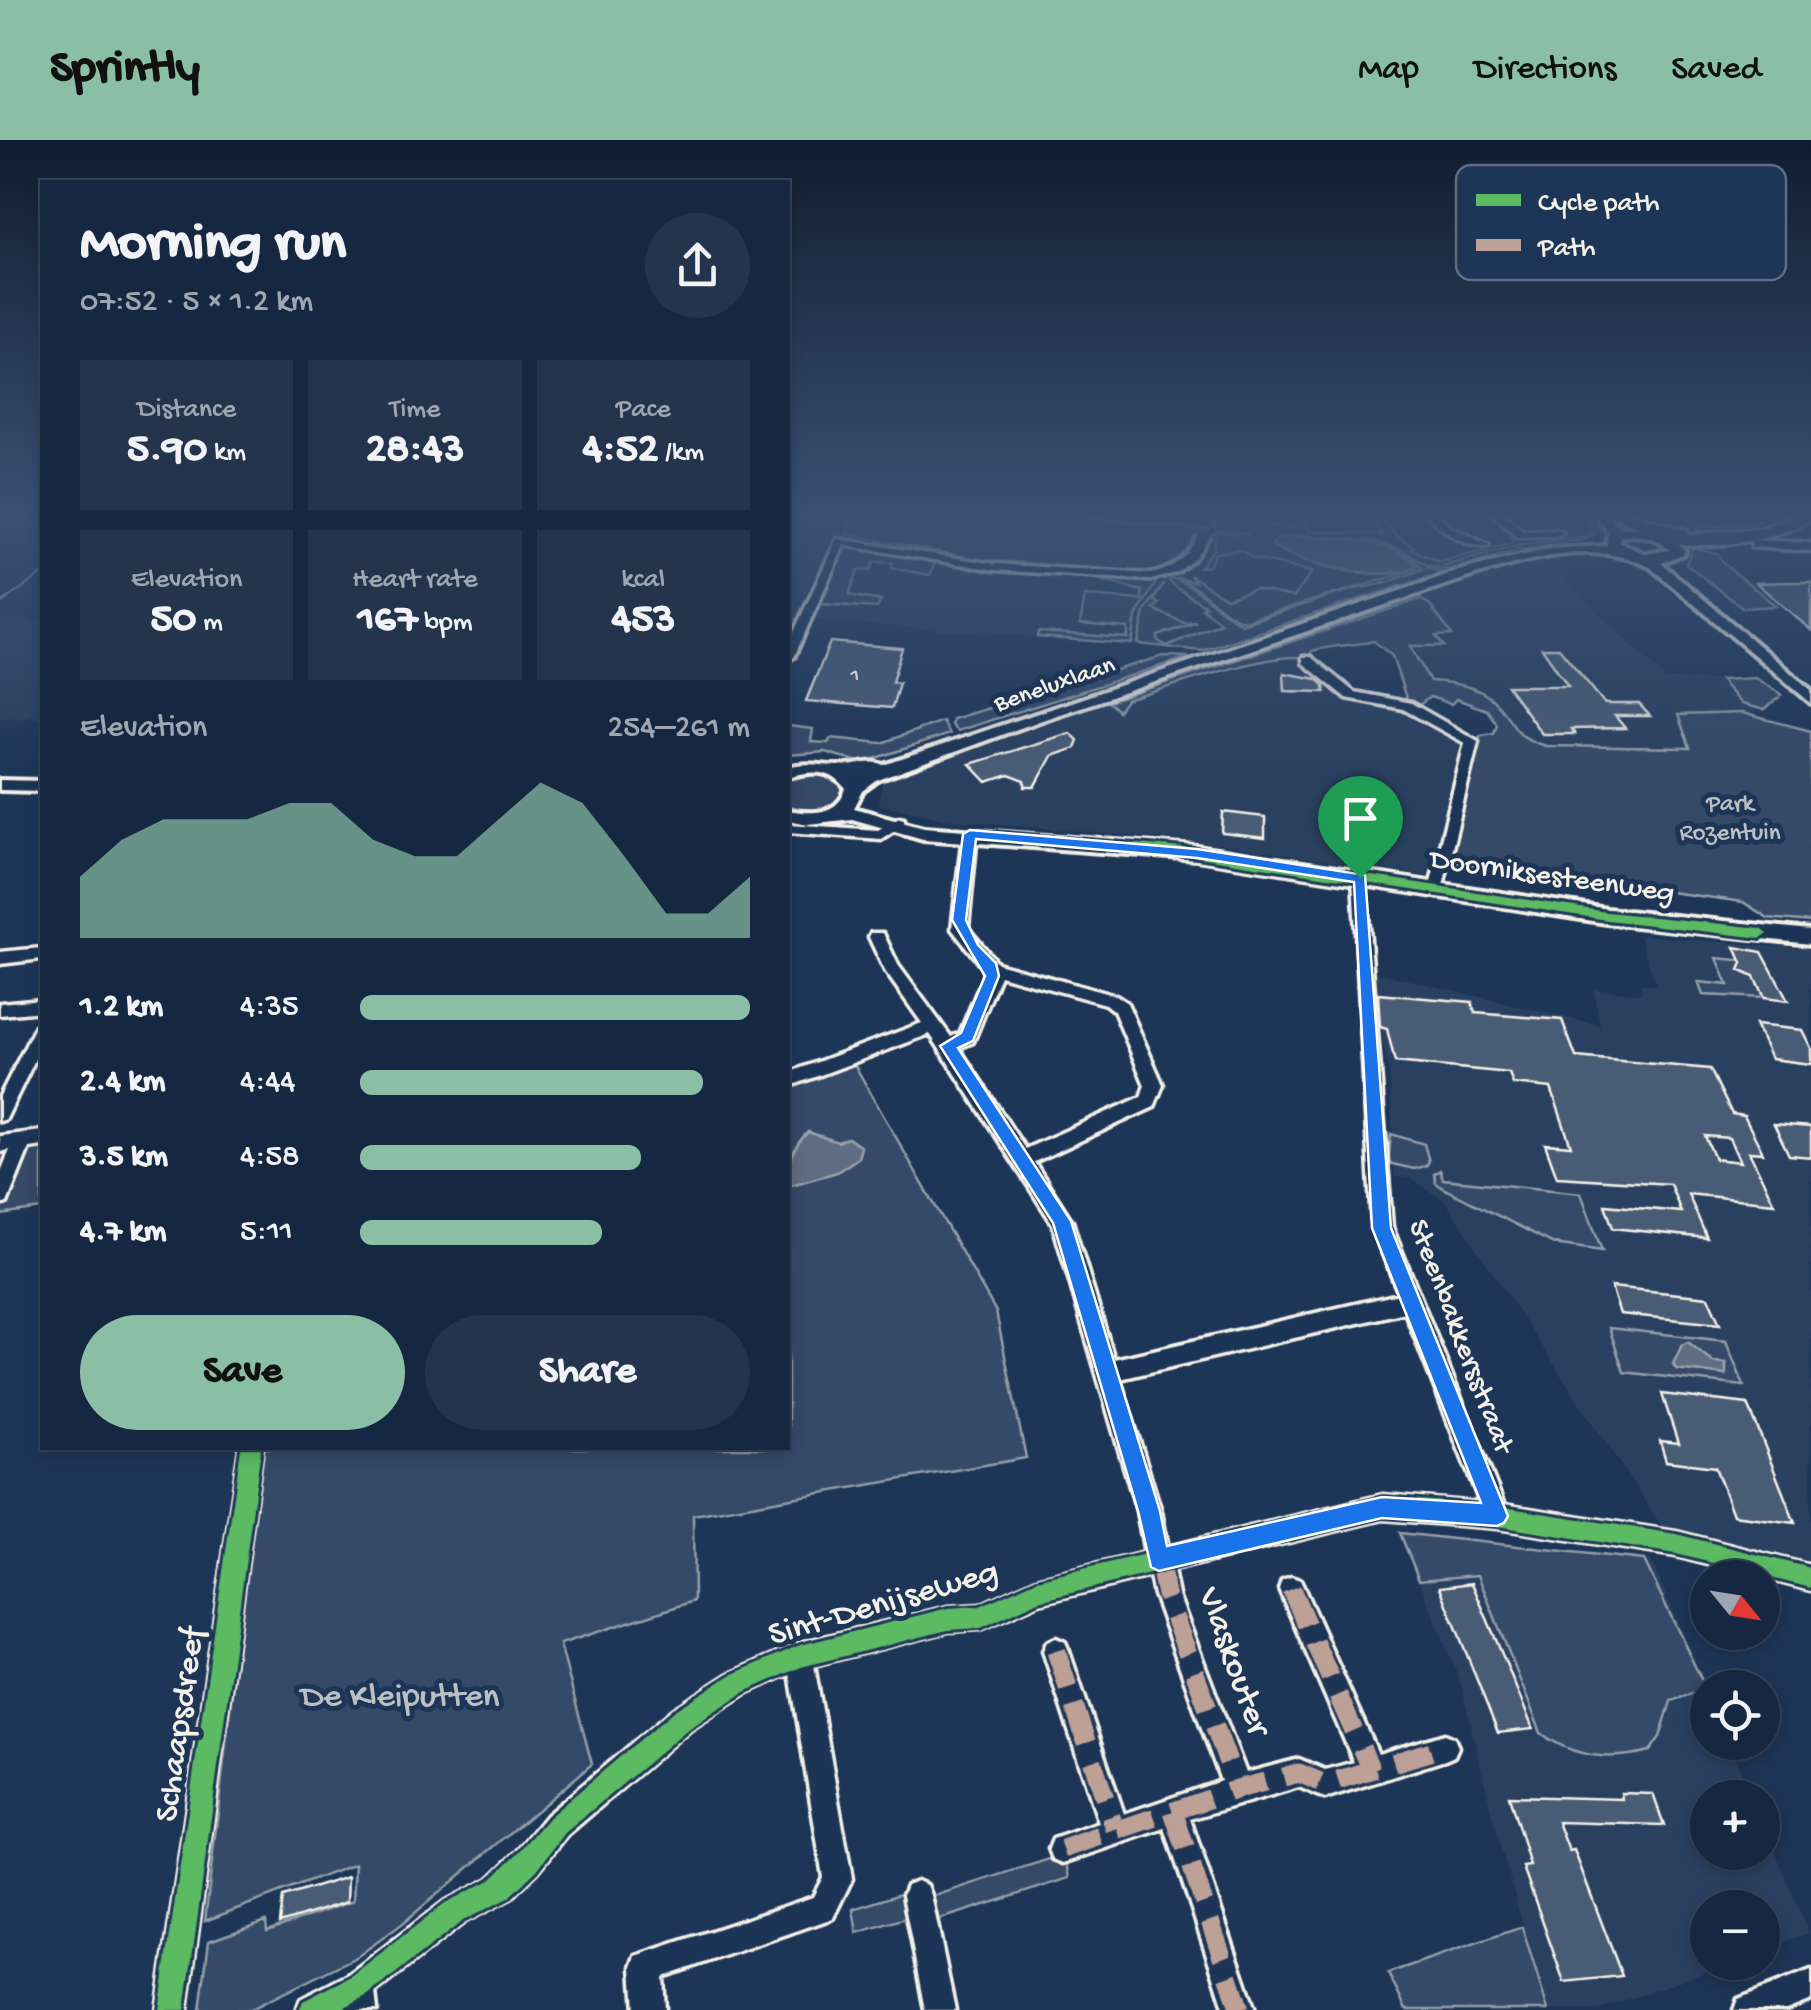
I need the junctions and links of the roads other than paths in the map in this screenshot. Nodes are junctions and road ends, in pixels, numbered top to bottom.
1 (812, 601) edge
2 (1372, 601) edge
3 (1387, 601) edge
4 (1699, 601) edge
5 (1722, 601) edge
6 (790, 616) edge
7 (805, 617) junction
8 (790, 651) edge
9 (1307, 660) dead end
10 (1811, 685) edge
11 (1811, 698) edge
12 (791, 769) edge
13 (840, 772) junction
14 (0, 786) edge
15 (40, 786) edge
16 (854, 794) junction
17 (837, 813) junction
18 (790, 815) edge
19 (896, 824) junction
20 (790, 828) edge
21 (970, 834) junction
22 (1360, 878) junction
23 (1436, 890) junction
24 (877, 937) dead end
25 (1811, 937) edge
26 (40, 954) edge
27 (0, 958) edge
28 (991, 967) junction
29 (40, 1005) edge
30 (0, 1009) edge
31 (933, 1026) junction
32 (40, 1033) edge
33 (948, 1046) junction
34 (790, 1077) edge
35 (0, 1114) edge
36 (33, 1140) edge
37 (0, 1144) edge
38 (1021, 1159) junction
39 (0, 1197) edge
40 (1411, 1301) junction
41 (1108, 1372) junction
42 (250, 1450) edge
43 (1497, 1516) junction
44 (1159, 1560) junction
45 (1811, 1578) edge
46 (1291, 1589) dead end
47 (1056, 1652) dead end
48 (800, 1656) junction
49 (1445, 1746) dead end
50 (1371, 1770) junction
51 (1238, 1789) junction
52 (1173, 1811) junction
53 (1115, 1829) junction
54 (1063, 1848) dead end
55 (917, 1894) dead end
56 (1811, 1985) edge
57 (360, 1998) edge
58 (172, 2010) edge
59 (312, 2010) edge
60 (650, 2010) edge
61 (940, 2010) edge
62 (1240, 2010) edge
63 (1749, 2010) edge

1 - 7 street
2 - 13 main road, Beneluxlaan
3 - 16 main road, Beneluxlaan
4 - 11 main road
5 - 10 main road
6 - 7 street
7 - 8 street
9 - 23 street
12 - 13 main road, Beneluxlaan
13 - 16 main road
14 - 15 main road
16 - 17 main road, Beneluxlaan
16 - 19 main road
17 - 18 main road
17 - 19 main road
19 - 20 street
19 - 21 main road, Doorniksesteenweg
21 - 22 main road, Doorniksesteenweg
21 - 28 street
22 - 23 main road, Doorniksesteenweg
22 - 40 street, Steenbakkersstraat
23 - 25 main road, Doorniksesteenweg
24 - 31 street, Vlaskouter
26 - 27 street
28 - 33 street
28 - 38 street
29 - 30 street
31 - 33 street, Vlaskouter
31 - 34 street
32 - 35 street
33 - 38 street, Vlaskouter
36 - 37 street
36 - 39 street
38 - 41 street, Vlaskouter
40 - 41 street
40 - 43 street, Steenbakkersstraat
41 - 44 street, Vlaskouter
42 - 58 street, Schaapsdreef
43 - 44 street, Sint-Denijseweg
43 - 45 street, Sint-Denijseweg
44 - 48 street, Sint-Denijseweg
44 - 51 street, Vlaskouter
46 - 50 street
47 - 53 street
48 - 57 street, Sint-Denijseweg
48 - 60 street
49 - 50 street
50 - 51 street
51 - 52 street
52 - 53 street
52 - 62 street
53 - 54 street
55 - 61 street
56 - 63 street
57 - 59 street, Sint-Denijseweg

